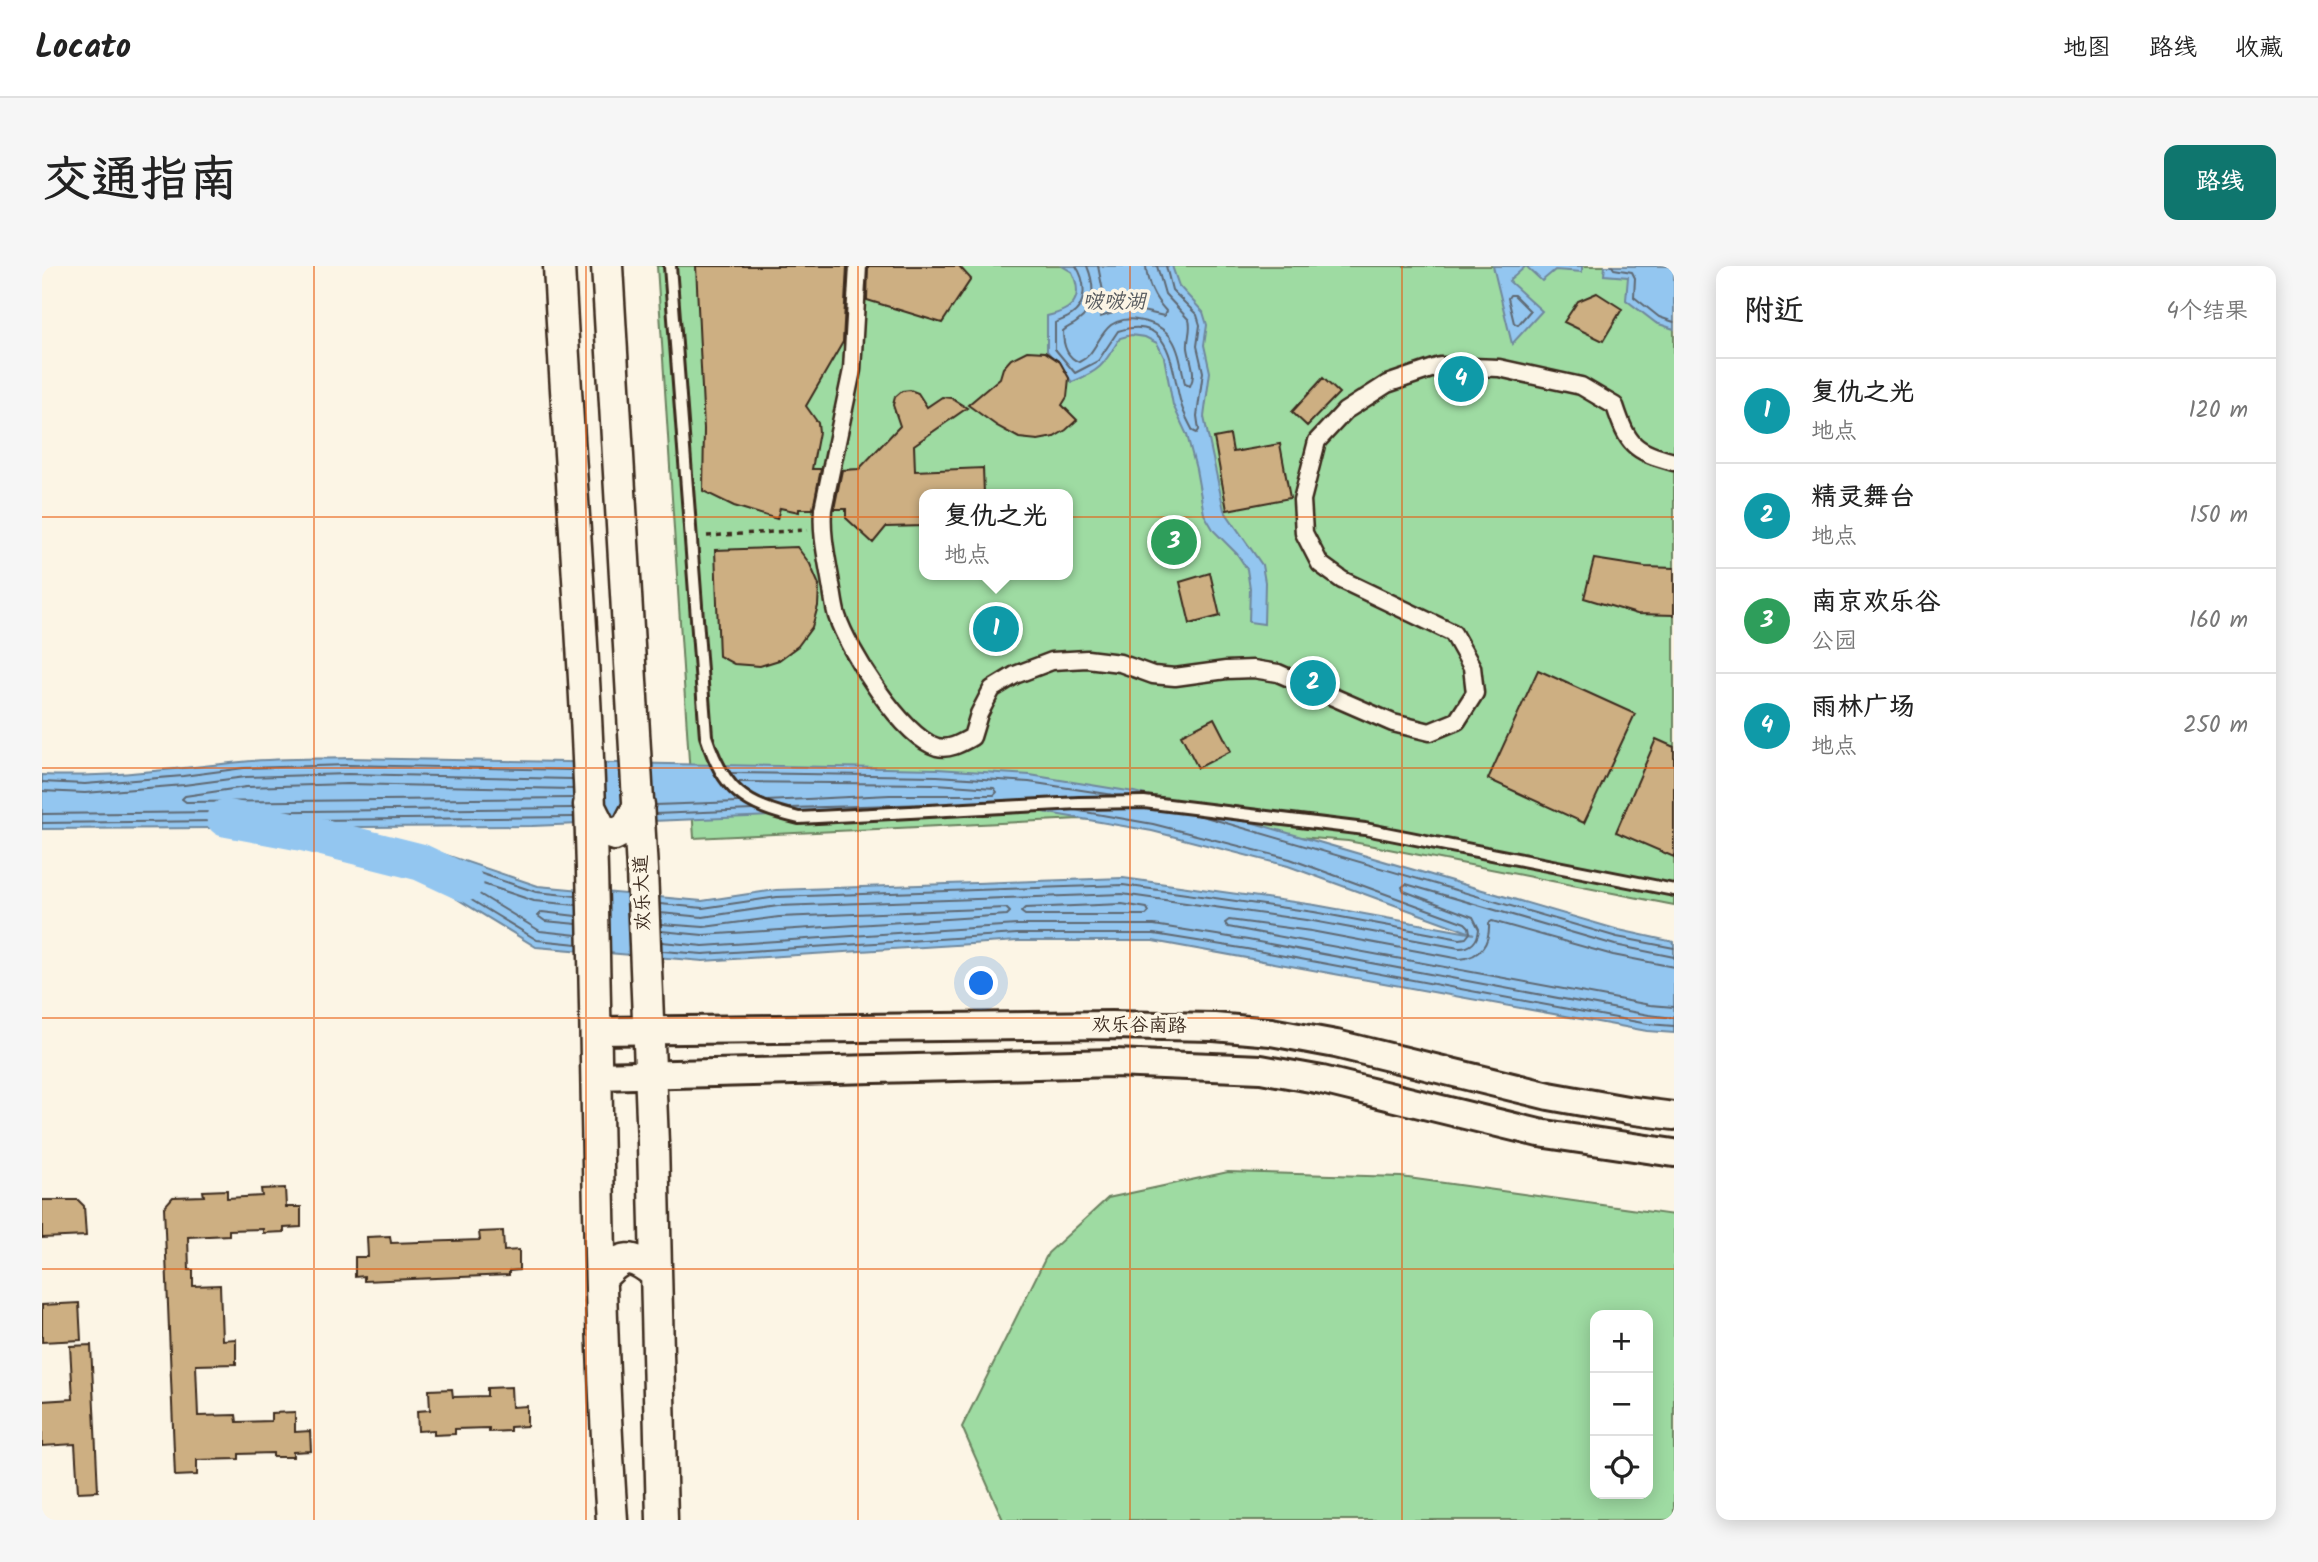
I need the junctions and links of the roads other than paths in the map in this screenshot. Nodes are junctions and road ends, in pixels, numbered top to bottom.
1 (559, 266) edge
2 (607, 266) edge
3 (670, 266) edge
4 (858, 266) edge
5 (1674, 462) edge
6 (572, 476) junction
7 (619, 478) junction
8 (589, 804) junction
9 (639, 805) junction
10 (1674, 890) edge
11 (649, 1029) junction
12 (596, 1031) junction
13 (651, 1075) junction
14 (596, 1076) junction
15 (1628, 1110) junction
16 (1674, 1116) edge
17 (1618, 1146) junction
18 (1674, 1153) edge
19 (655, 1273) junction
20 (601, 1277) junction
21 (612, 1520) edge
22 (662, 1520) edge

1 - 6 main road
2 - 7 main road, 欢乐大道
3 - 10 lane
4 - 5 street
6 - 7 main road
6 - 8 main road
7 - 9 main road, 欢乐大道
8 - 9 main road
8 - 12 main road
9 - 11 main road, 欢乐大道
11 - 12 street, 欢乐谷南路
11 - 13 main road, 欢乐大道
11 - 15 street, 欢乐谷南路
12 - 14 main road
13 - 14 street, 欢乐谷南路
13 - 17 street, 欢乐谷南路
13 - 19 main road, 欢乐大道
14 - 20 main road
15 - 16 street, 欢乐谷南路
15 - 17 street
17 - 18 street, 欢乐谷南路
19 - 20 main road
19 - 22 main road, 欢乐大道
20 - 21 main road

